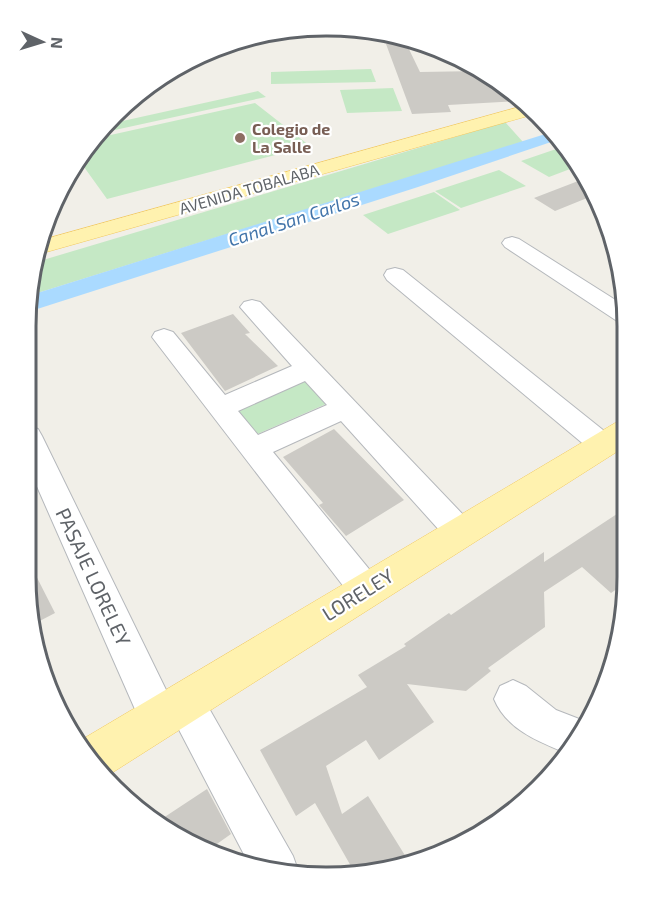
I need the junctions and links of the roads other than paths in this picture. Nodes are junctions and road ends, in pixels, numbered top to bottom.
1 (522, 112) edge
2 (512, 243) dead end
3 (47, 246) edge
4 (395, 275) dead end
5 (252, 307) dead end
6 (616, 310) edge
7 (164, 337) dead end
8 (309, 369) junction
9 (220, 408) junction
10 (345, 408) junction
11 (614, 438) edge
12 (254, 449) junction
13 (36, 450) edge
14 (460, 532) junction
15 (366, 590) junction
16 (513, 699) dead end
17 (172, 710) junction
18 (570, 735) edge
19 (98, 755) edge
20 (270, 861) edge

1 - 3 main road, AVENIDA TOBALABA
2 - 6 street
4 - 11 street
5 - 8 street
7 - 9 street
8 - 9 street
8 - 10 street
9 - 12 street
10 - 12 street
10 - 14 street
11 - 14 main road, LORELEY
12 - 15 street
13 - 17 street, PASAJE LORELEY
14 - 15 main road, LORELEY
15 - 17 main road, LORELEY
16 - 18 street
17 - 19 main road, LORELEY
17 - 20 street, PASAJE LORELEY

